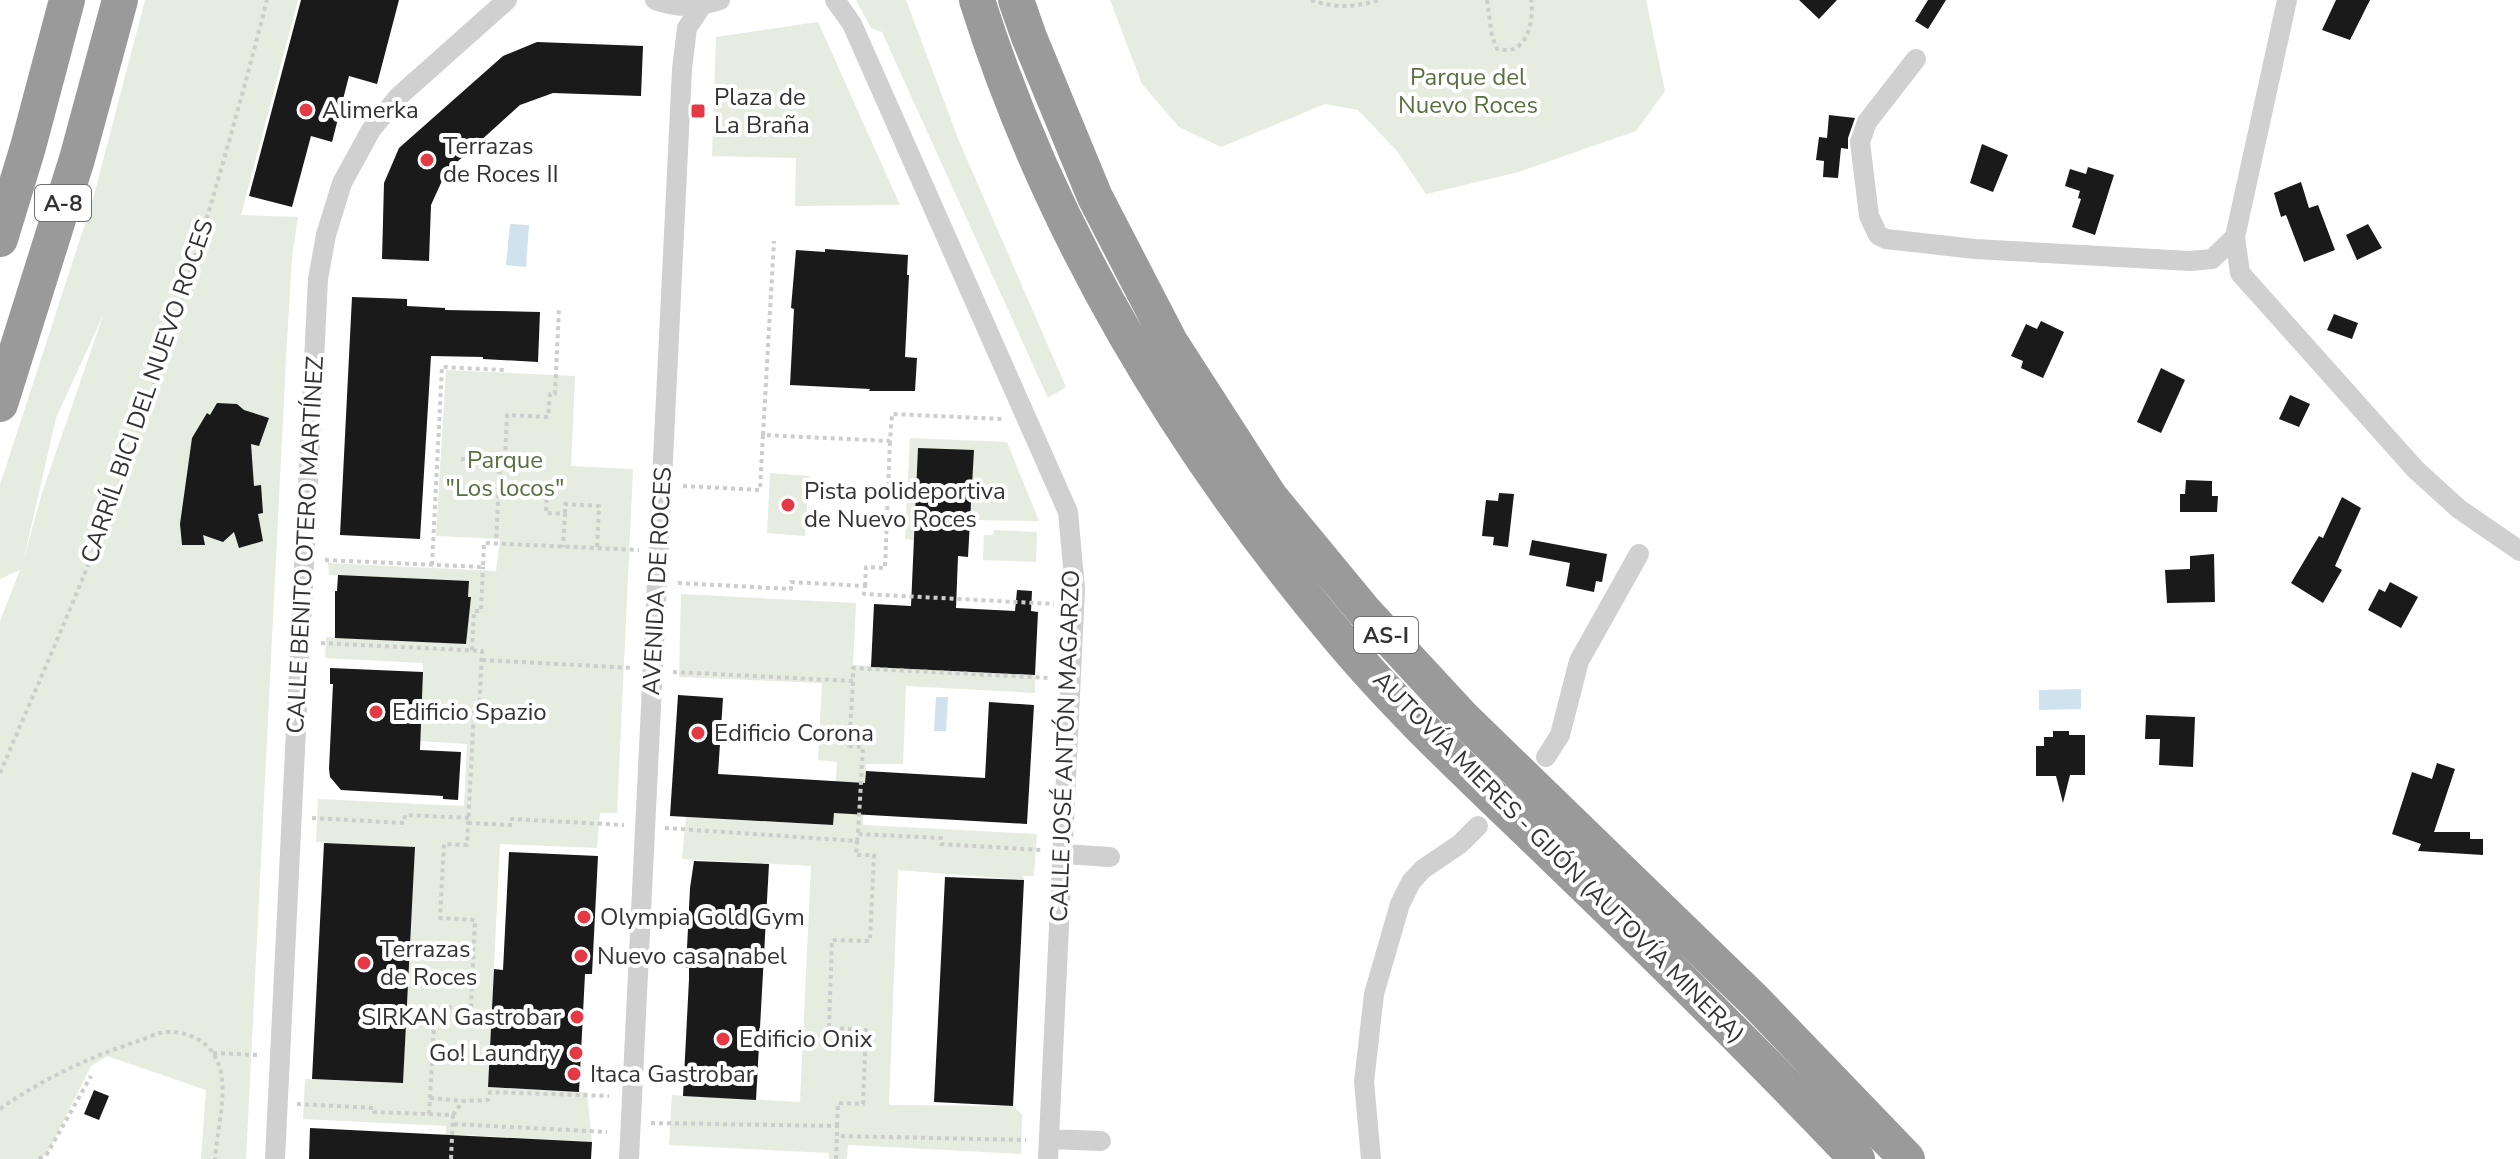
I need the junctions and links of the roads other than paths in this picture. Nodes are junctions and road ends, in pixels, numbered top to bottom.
1 (67, 0) edge
2 (120, 0) edge
3 (507, 0) edge
4 (655, 0) edge
5 (835, 0) edge
6 (977, 0) edge
7 (1016, 0) edge
8 (2287, 0) edge
9 (710, 3) edge
10 (1916, 59) dead end
11 (2235, 237) junction
12 (0, 239) edge
13 (0, 404) edge
14 (2520, 551) edge
15 (1639, 554) dead end
16 (1546, 757) dead end
17 (1478, 826) dead end
18 (1063, 854) junction
19 (1110, 857) dead end
20 (1101, 1141) dead end
21 (1049, 1149) edge
22 (275, 1159) edge
23 (629, 1159) edge
24 (1371, 1159) edge
25 (1857, 1159) edge
26 (1907, 1159) edge

1 - 12 highway, A-8
2 - 13 highway, A-8
3 - 22 street, CALLE BENITO OTERO MARTÍNEZ
4 - 9 street
5 - 18 street, CALLE JOSÉ ANTÓN MAGARZO
6 - 25 highway, AUTOVÍA MIERES - GIJÓN (AUTOVÍA MINERA) / AS-I
7 - 26 highway, AS-I
8 - 11 street
9 - 23 street, AVENIDA DE ROCES
10 - 11 street
11 - 14 street
15 - 16 street
17 - 24 street
18 - 19 street
18 - 21 street, CALLE JOSÉ ANTÓN MAGARZO
20 - 21 street

